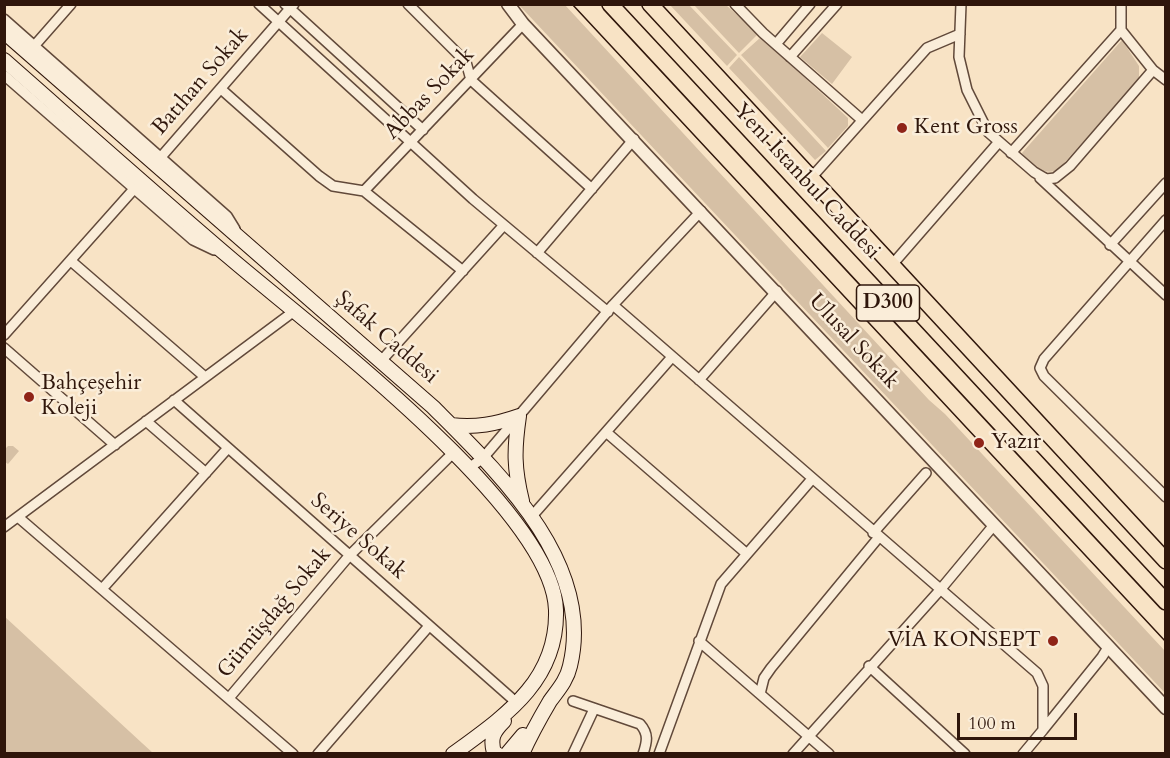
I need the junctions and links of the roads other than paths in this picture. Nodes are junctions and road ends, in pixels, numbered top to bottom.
1 (70, 4) edge
2 (259, 4) edge
3 (408, 4) edge
4 (508, 4) edge
5 (610, 4) edge
6 (650, 4) edge
7 (735, 4) edge
8 (810, 4) edge
9 (837, 4) edge
10 (961, 4) edge
11 (1120, 4) edge
12 (290, 6) edge
13 (4, 19) edge
14 (277, 24) junction
15 (524, 24) junction
16 (1122, 30) junction
17 (4, 32) edge
18 (960, 34) junction
19 (776, 44) junction
20 (35, 45) junction
21 (790, 57) junction
22 (4, 60) edge
23 (1153, 70) junction
24 (6, 80) edge
25 (471, 80) junction
26 (1166, 80) edge
27 (220, 89) junction
28 (862, 120) junction
29 (423, 130) junction
30 (634, 139) junction
31 (413, 141) junction
32 (998, 143) junction
33 (1011, 153) junction
34 (161, 157) junction
35 (1034, 172) junction
36 (811, 178) junction
37 (1166, 183) edge
38 (134, 189) junction
39 (592, 189) junction
40 (364, 191) junction
41 (701, 211) junction
42 (1166, 220) edge
43 (504, 225) junction
44 (243, 241) junction
45 (1110, 245) junction
46 (537, 252) junction
47 (227, 255) junction
48 (71, 261) junction
49 (1129, 262) junction
50 (891, 266) junction
51 (463, 271) junction
52 (777, 291) junction
53 (1166, 295) edge
54 (610, 308) junction
55 (293, 312) junction
56 (4, 335) edge
57 (4, 348) edge
58 (672, 357) junction
59 (381, 361) junction
60 (205, 377) junction
61 (699, 380) junction
62 (174, 400) junction
63 (519, 416) junction
64 (146, 421) junction
65 (451, 425) junction
66 (606, 432) junction
67 (115, 445) junction
68 (228, 448) junction
69 (454, 452) junction
70 (483, 458) junction
71 (469, 468) junction
72 (206, 473) junction
73 (926, 473) dead end
74 (812, 479) junction
75 (1166, 497) edge
76 (523, 503) junction
77 (533, 515) junction
78 (18, 517) junction
79 (994, 525) junction
80 (4, 527) edge
81 (876, 535) junction
82 (747, 554) junction
83 (350, 556) junction
84 (1166, 561) edge
85 (102, 589) junction
86 (940, 590) junction
87 (1166, 602) edge
88 (429, 626) junction
89 (699, 641) junction
90 (1109, 646) junction
91 (869, 666) junction
92 (760, 694) junction
93 (229, 698) junction
94 (573, 701) dead end
95 (517, 703) junction
96 (549, 704) junction
97 (1166, 708) edge
98 (594, 709) junction
99 (1043, 730) junction
100 (808, 736) junction
101 (293, 753) edge
102 (318, 753) edge
103 (453, 753) edge
104 (497, 753) edge
105 (507, 753) edge
106 (522, 753) edge
107 (573, 753) edge
108 (643, 753) edge
109 (659, 753) edge
110 (793, 753) edge
111 (829, 753) edge
112 (965, 753) edge
113 (1023, 753) edge

1 - 20 street
2 - 14 street
3 - 25 street
4 - 15 street, Ulusal Sokak
5 - 87 highway, Yeni İstanbul Caddesi / D300
6 - 36 highway, Yeni İstanbul Caddesi / D300
7 - 19 street
8 - 19 street
9 - 21 street
10 - 18 street
11 - 16 street
12 - 14 street, Batıhan Sokak
12 - 29 street
13 - 20 street
14 - 27 street, Batıhan Sokak
14 - 31 street
15 - 25 street, Abbas Sokak
15 - 30 street, Ulusal Sokak
16 - 23 street
16 - 33 street
17 - 44 main road, Şafak Caddesi
18 - 28 street
18 - 32 street
19 - 21 street
20 - 34 street
21 - 28 street
22 - 47 main road, Şafak Caddesi
23 - 26 street
23 - 35 street
24 - 38 street
25 - 29 street, Abbas Sokak
25 - 39 street
27 - 34 street, Batıhan Sokak
27 - 40 street
28 - 36 street
29 - 31 street, Abbas Sokak
30 - 39 street
30 - 41 street, Ulusal Sokak
31 - 40 street, Abbas Sokak
31 - 43 street
32 - 33 street
32 - 50 street
33 - 35 street
34 - 44 street
35 - 45 street
36 - 50 highway, Yeni İstanbul Caddesi / D300
37 - 45 street
38 - 47 street
38 - 48 street
39 - 46 street
40 - 51 street
41 - 52 street, Ulusal Sokak
41 - 54 street
42 - 49 street
43 - 46 street
43 - 51 street
44 - 59 main road, Şafak Caddesi
45 - 49 street
46 - 54 street
47 - 55 main road, Şafak Caddesi
48 - 56 street
48 - 60 street
49 - 53 street
49 - 75 street
50 - 84 highway, Yeni İstanbul Caddesi / D300
51 - 59 street
52 - 61 street
52 - 79 street, Ulusal Sokak
54 - 58 street
54 - 63 street
55 - 60 street
55 - 69 main road, Şafak Caddesi
57 - 67 street
58 - 61 street
58 - 66 street
59 - 65 main road, Şafak Caddesi
60 - 62 street
61 - 74 street
62 - 64 street
62 - 68 street, Seriye Sokak
63 - 65 main road
63 - 70 street
63 - 76 main road
64 - 67 street
64 - 72 street
65 - 70 main road, Şafak Caddesi
66 - 77 street
66 - 82 street
67 - 78 street
68 - 72 street
68 - 83 street, Seriye Sokak
69 - 71 main road, Şafak Caddesi
69 - 83 street, Gümüşdağ Sokak
70 - 71 street
70 - 76 main road, Şafak Caddesi
71 - 95 main road, Şafak Caddesi
72 - 85 street
73 - 81 street
74 - 81 street
74 - 82 street
76 - 77 main road, Şafak Caddesi
77 - 96 main road, Şafak Caddesi
78 - 80 street
78 - 85 street
79 - 86 street
79 - 90 street, Ulusal Sokak
81 - 86 street
81 - 92 street
82 - 89 street
83 - 88 street, Seriye Sokak
83 - 93 street, Gümüşdağ Sokak
85 - 93 street
86 - 91 street
86 - 99 street
88 - 95 street, Seriye Sokak
88 - 102 street
89 - 92 street
89 - 109 street
90 - 97 street, Ulusal Sokak
90 - 99 street
91 - 100 street
91 - 112 street
92 - 100 street
93 - 101 street
94 - 98 street
95 - 103 main road, Şafak Caddesi
95 - 104 main road
96 - 105 main road
96 - 106 main road, Şafak Caddesi
98 - 107 street
98 - 108 street
99 - 113 street
100 - 110 street
100 - 111 street

